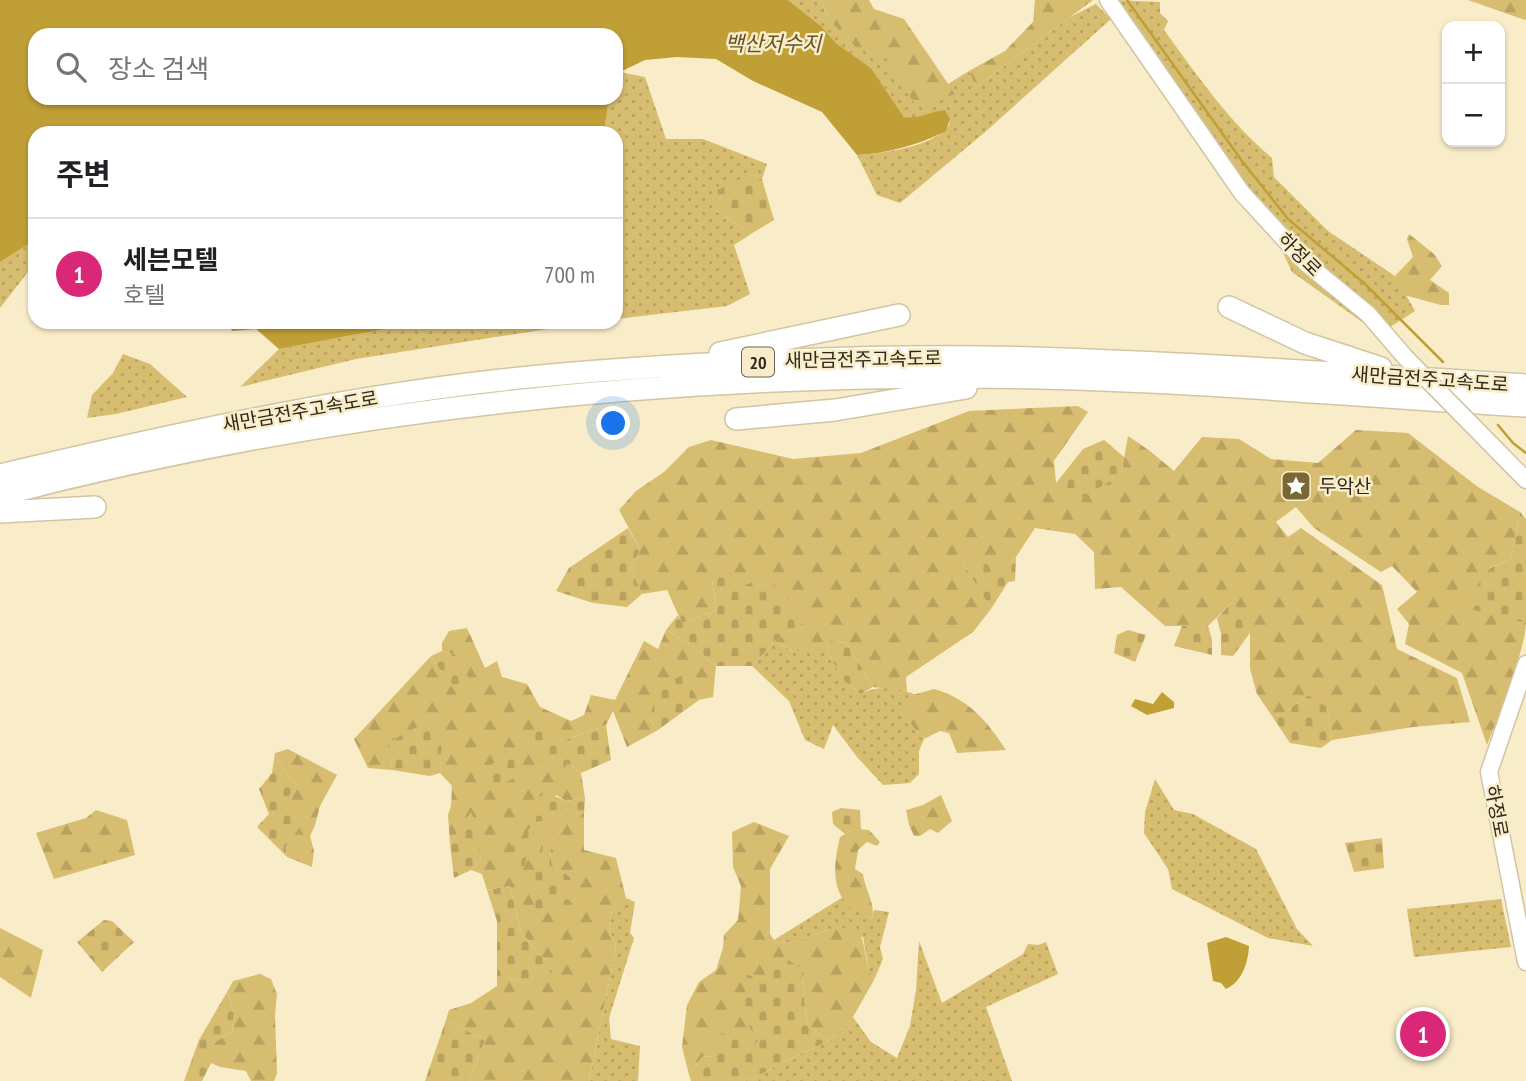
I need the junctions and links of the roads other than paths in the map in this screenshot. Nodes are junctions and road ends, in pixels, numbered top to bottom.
1 (1108, 0) edge
2 (1229, 307) dead end
3 (899, 315) dead end
4 (648, 367) junction
5 (1416, 379) junction
6 (1082, 380) junction
7 (1526, 386) edge
8 (1526, 406) edge
9 (736, 419) dead end
10 (0, 475) edge
11 (1526, 480) edge
12 (0, 495) edge
13 (95, 507) dead end
14 (0, 512) edge
15 (1526, 664) edge
16 (1526, 962) edge

1 - 11 street, 하정로, bridge
2 - 5 highway
3 - 4 highway
4 - 5 highway, 새만금전주고속도로 / 20
4 - 10 highway, 새만금전주고속도로 / 20
5 - 7 highway, 새만금전주고속도로 / 20
6 - 8 highway, 새만금전주고속도로 / 20
6 - 9 highway
6 - 12 highway, 새만금전주고속도로 / 20
13 - 14 highway
15 - 16 street, 하정로

